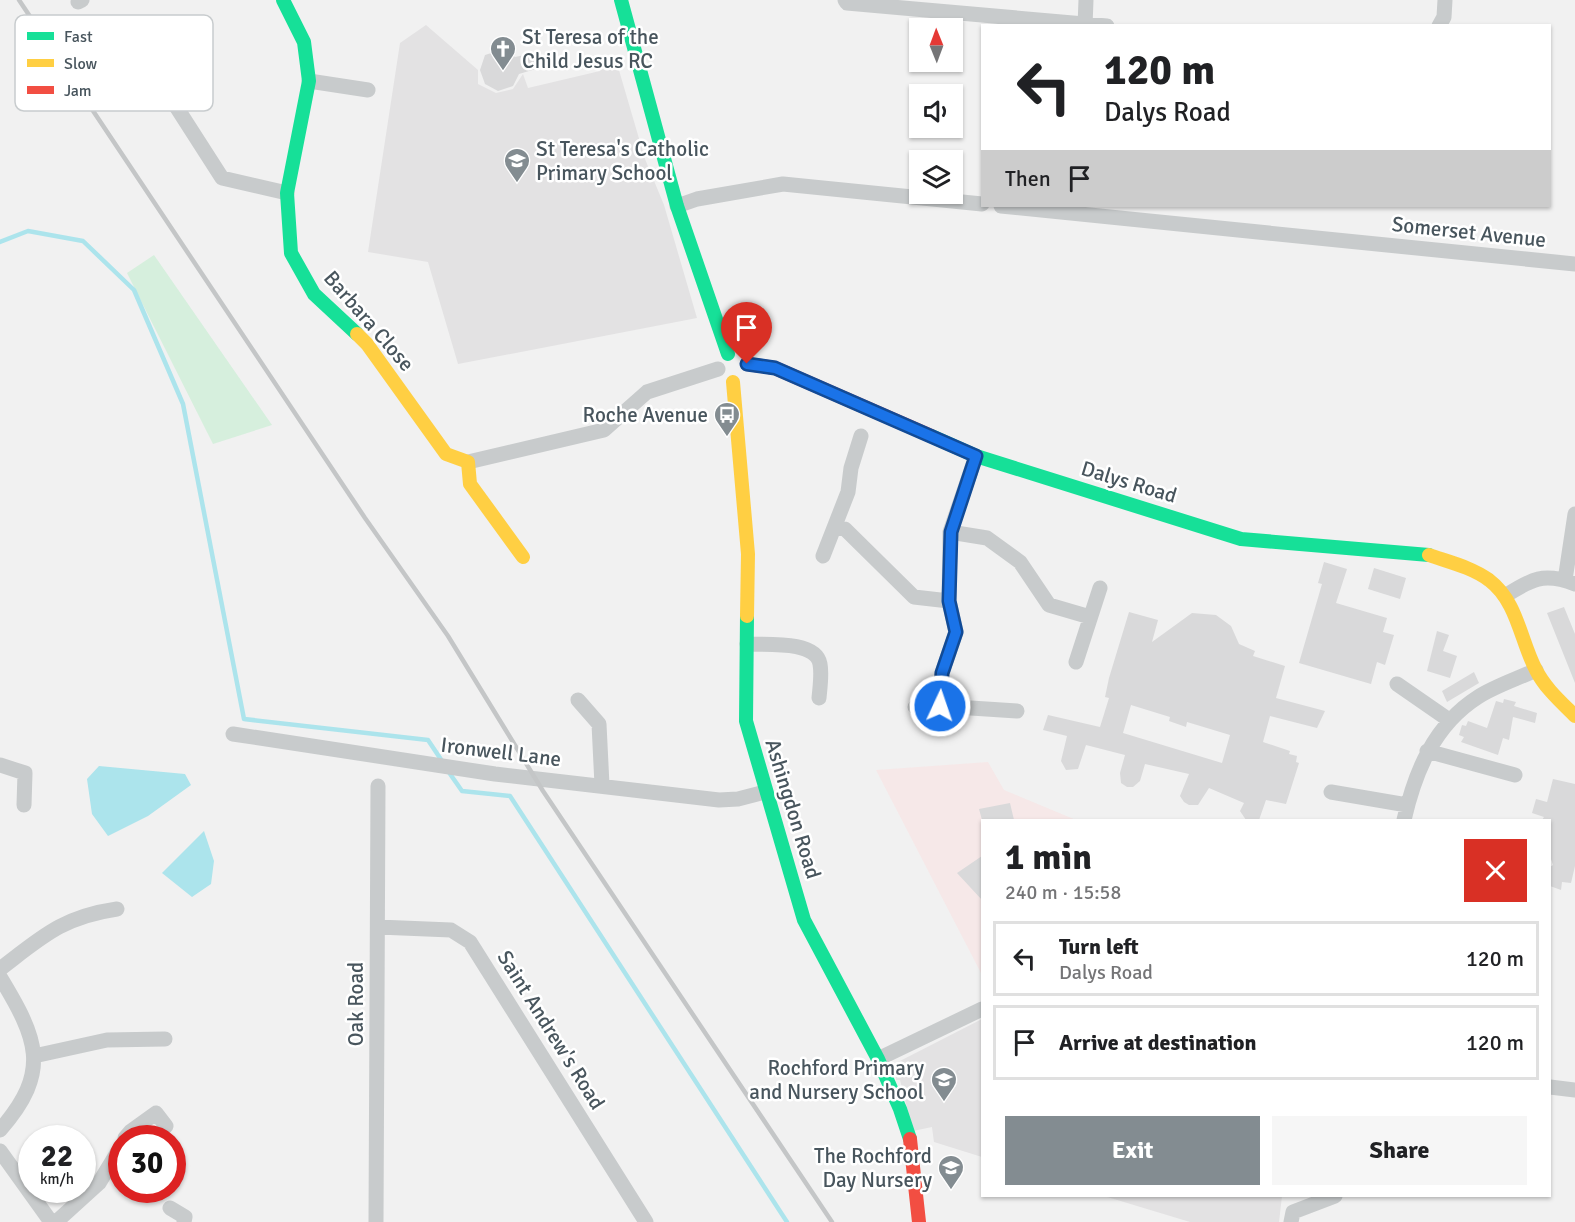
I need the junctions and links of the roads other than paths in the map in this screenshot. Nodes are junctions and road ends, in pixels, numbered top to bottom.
1 (621, 0) edge
2 (845, 0) edge
3 (1086, 0) edge
4 (1445, 0) edge
5 (287, 1) edge
6 (1074, 24) edge
7 (1085, 24) edge
8 (1440, 24) edge
9 (309, 81) junction
10 (368, 90) dead end
11 (179, 111) edge
12 (287, 193) junction
13 (981, 204) edge
14 (677, 206) junction
15 (1022, 207) edge
16 (1064, 209) edge
17 (1575, 264) edge
18 (728, 354) junction
19 (747, 364) junction
20 (718, 369) junction
21 (733, 382) junction
22 (861, 436) dead end
23 (976, 456) junction
24 (468, 462) junction
25 (1575, 514) edge
26 (836, 527) junction
27 (951, 532) junction
28 (823, 556) dead end
29 (523, 557) dead end
30 (1570, 582) edge
31 (1100, 588) dead end
32 (1505, 596) junction
33 (949, 601) junction
34 (1090, 617) junction
35 (747, 644) junction
36 (1076, 662) dead end
37 (1536, 670) junction
38 (1397, 684) dead end
39 (819, 698) dead end
40 (578, 700) dead end
41 (940, 706) junction
42 (915, 707) dead end
43 (1017, 711) dead end
44 (1575, 716) edge
45 (1449, 720) junction
46 (233, 734) dead end
47 (1427, 751) junction
48 (0, 765) edge
49 (1515, 775) dead end
50 (602, 785) junction
51 (378, 786) dead end
52 (765, 792) junction
53 (1331, 792) dead end
54 (24, 805) dead end
55 (1406, 813) edge
56 (117, 909) dead end
57 (378, 927) junction
58 (0, 969) edge
59 (0, 977) edge
60 (981, 1009) edge
61 (165, 1039) dead end
62 (34, 1056) junction
63 (878, 1059) junction
64 (1551, 1087) edge
65 (1575, 1090) edge
66 (139, 1125) edge
67 (165, 1125) edge
68 (0, 1130) edge
69 (0, 1151) edge
70 (108, 1168) edge
71 (1293, 1197) edge
72 (1328, 1199) edge
73 (170, 1208) dead end
74 (1292, 1217) edge
75 (51, 1222) edge
76 (56, 1222) edge
77 (184, 1222) edge
78 (376, 1222) edge
79 (646, 1222) edge
80 (919, 1222) edge

1 - 14 street
2 - 6 street
3 - 7 street
4 - 8 street
5 - 9 street, Barbara Close
9 - 10 street
9 - 12 street, Barbara Close
11 - 12 street
12 - 24 street, Barbara Close
13 - 14 street
14 - 18 street
15 - 16 street, Somerset Avenue
16 - 17 street, Somerset Avenue
18 - 19 street
18 - 20 street
19 - 21 street
19 - 23 street, Dalys Road
20 - 21 street
20 - 24 street
21 - 35 street, Ashingdon Road
22 - 26 street
23 - 27 street
23 - 32 street, Dalys Road
24 - 29 street
25 - 30 street
26 - 28 street
26 - 33 street
27 - 33 street
27 - 34 street
30 - 32 street
31 - 34 street
32 - 37 street
33 - 41 street
34 - 36 street
35 - 39 street
35 - 52 street, Ashingdon Road
37 - 44 street
37 - 45 street
38 - 45 street
40 - 50 street
41 - 42 street
41 - 43 street
45 - 47 street
46 - 50 street, Ironwell Lane
47 - 49 street
47 - 55 street
48 - 54 street
50 - 52 street, Ironwell Lane
51 - 57 street, Oak Road
52 - 63 street, Ashingdon Road
53 - 55 street
56 - 58 street
57 - 78 street, Oak Road
57 - 79 street, Saint Andrew's Road
59 - 62 street
60 - 63 street
61 - 62 street
62 - 68 street
63 - 80 street, Ashingdon Road
64 - 65 street
66 - 67 street
69 - 75 street
70 - 76 street
71 - 74 street
72 - 74 street
73 - 77 street

